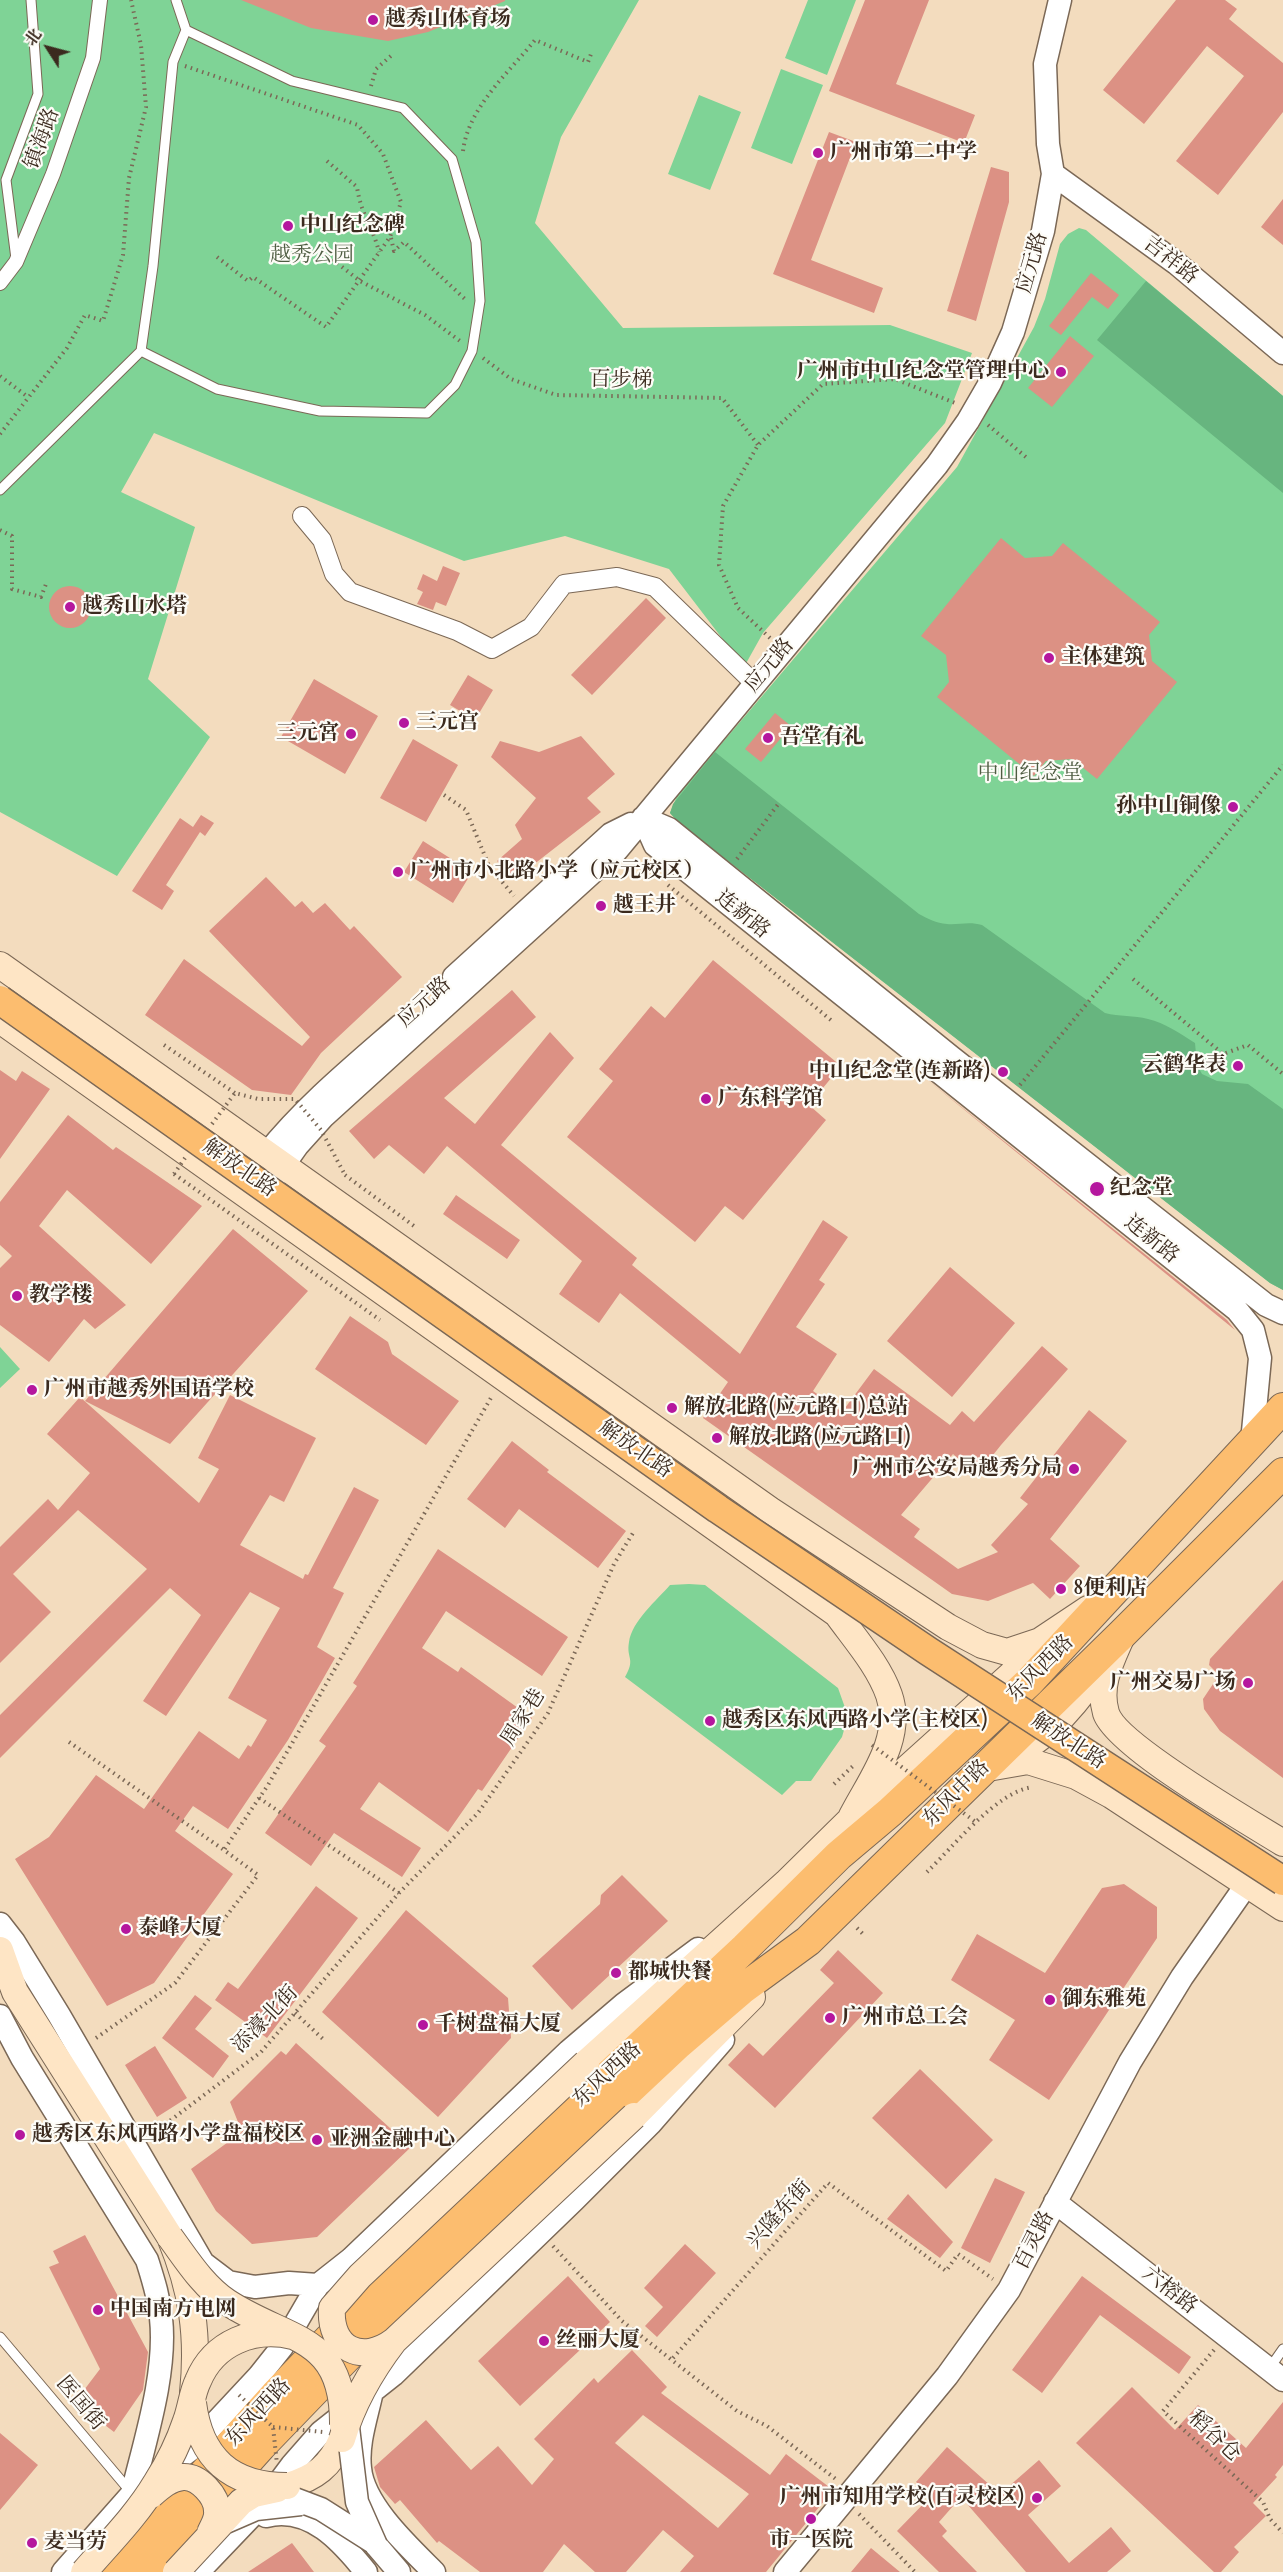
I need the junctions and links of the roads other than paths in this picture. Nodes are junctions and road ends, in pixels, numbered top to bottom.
1 (31, 0) edge
2 (100, 0) edge
3 (176, 0) edge
4 (1060, 0) edge
5 (186, 30) junction
6 (1053, 174) junction
7 (16, 262) junction
8 (0, 283) edge
9 (141, 351) junction
10 (1283, 353) edge
11 (0, 490) edge
12 (302, 516) dead end
13 (755, 684) junction
14 (643, 818) junction
15 (0, 965) edge
16 (0, 985) edge
17 (0, 1000) edge
18 (0, 1020) edge
19 (274, 1161) junction
20 (256, 1202) junction
21 (1283, 1313) edge
22 (1283, 1408) edge
23 (1252, 1442) junction
24 (1283, 1473) edge
25 (879, 1583) junction
26 (1113, 1592) junction
27 (837, 1614) junction
28 (1122, 1634) junction
29 (982, 1769) junction
30 (851, 1819) junction
31 (1283, 1843) edge
32 (1283, 1852) edge
33 (839, 1855) junction
34 (1283, 1866) edge
35 (786, 1883) junction
36 (1247, 1884) junction
37 (1280, 1897) edge
38 (0, 1924) edge
39 (808, 1941) junction
40 (0, 1950) edge
41 (8, 1983) edge
42 (0, 2016) edge
43 (626, 2108) junction
44 (1055, 2202) junction
45 (170, 2236) junction
46 (318, 2285) junction
47 (293, 2336) junction
48 (0, 2337) edge
49 (1283, 2349) edge
50 (387, 2351) junction
51 (1276, 2375) edge
52 (372, 2391) junction
53 (193, 2397) junction
54 (338, 2431) junction
55 (271, 2482) junction
56 (354, 2484) junction
57 (139, 2497) junction
58 (321, 2509) junction
59 (245, 2523) junction
60 (208, 2536) junction
61 (376, 2544) junction
62 (63, 2572) edge
63 (84, 2572) edge
64 (115, 2572) edge
65 (148, 2572) edge
66 (176, 2572) edge
67 (198, 2572) edge
68 (366, 2572) edge
69 (399, 2572) edge
70 (434, 2572) edge
71 (785, 2572) edge

1 - 7 lane
2 - 7 street, 镇海路
3 - 5 lane
4 - 6 street, 应元路
5 - 9 lane
5 - 9 lane
6 - 10 street, 吉祥路
6 - 13 street, 应元路
7 - 8 street, 镇海路
9 - 11 lane
12 - 13 street
13 - 14 street, 应元路
14 - 19 street
14 - 19 street, 应元路
14 - 21 street, 连新路
14 - 23 street, 连新路
15 - 19 main road, 解放北路
16 - 34 main road, 解放北路
17 - 37 main road, 解放北路, bridge
18 - 20 main road, 解放北路
19 - 20 main road, 应元路
19 - 25 main road, 解放北路
20 - 27 main road, 解放北路
22 - 23 highway
23 - 26 highway
24 - 28 highway, 东风中路
25 - 26 main road, 解放北路
25 - 27 street
26 - 30 main road
26 - 33 highway, 东风西路
27 - 30 main road, 解放北路
28 - 29 highway, 东风中路
28 - 31 main road
29 - 36 main road
29 - 39 highway, 东风中路
30 - 33 main road, 解放北路
30 - 35 main road
32 - 37 main road
33 - 64 highway, 东风西路
35 - 46 street
35 - 50 main road, bridge
36 - 37 main road
36 - 44 street, 百灵路
38 - 46 street
39 - 43 highway, 东风中路
39 - 52 street
40 - 41 main road
41 - 45 main road
42 - 57 street
43 - 50 main road, bridge
43 - 65 highway, 东风西路
44 - 51 street, 六榕路
44 - 71 street, 百灵路
45 - 47 main road, bridge
45 - 53 main road, bridge
46 - 57 street
47 - 53 main road, bridge
47 - 54 main road, bridge
48 - 57 lane, 医国街
49 - 51 lane
50 - 54 main road, bridge
50 - 56 street, bridge
52 - 59 street
52 - 70 street
53 - 55 main road, bridge
53 - 57 main road, bridge
54 - 55 main road
54 - 56 street, bridge
55 - 58 street, bridge
55 - 60 main road, bridge
56 - 61 street, bridge
57 - 60 main road, bridge
57 - 62 street
57 - 63 main road, bridge
58 - 60 street, bridge
58 - 61 street, bridge
59 - 67 street
59 - 68 street
60 - 66 main road, bridge
61 - 69 street

